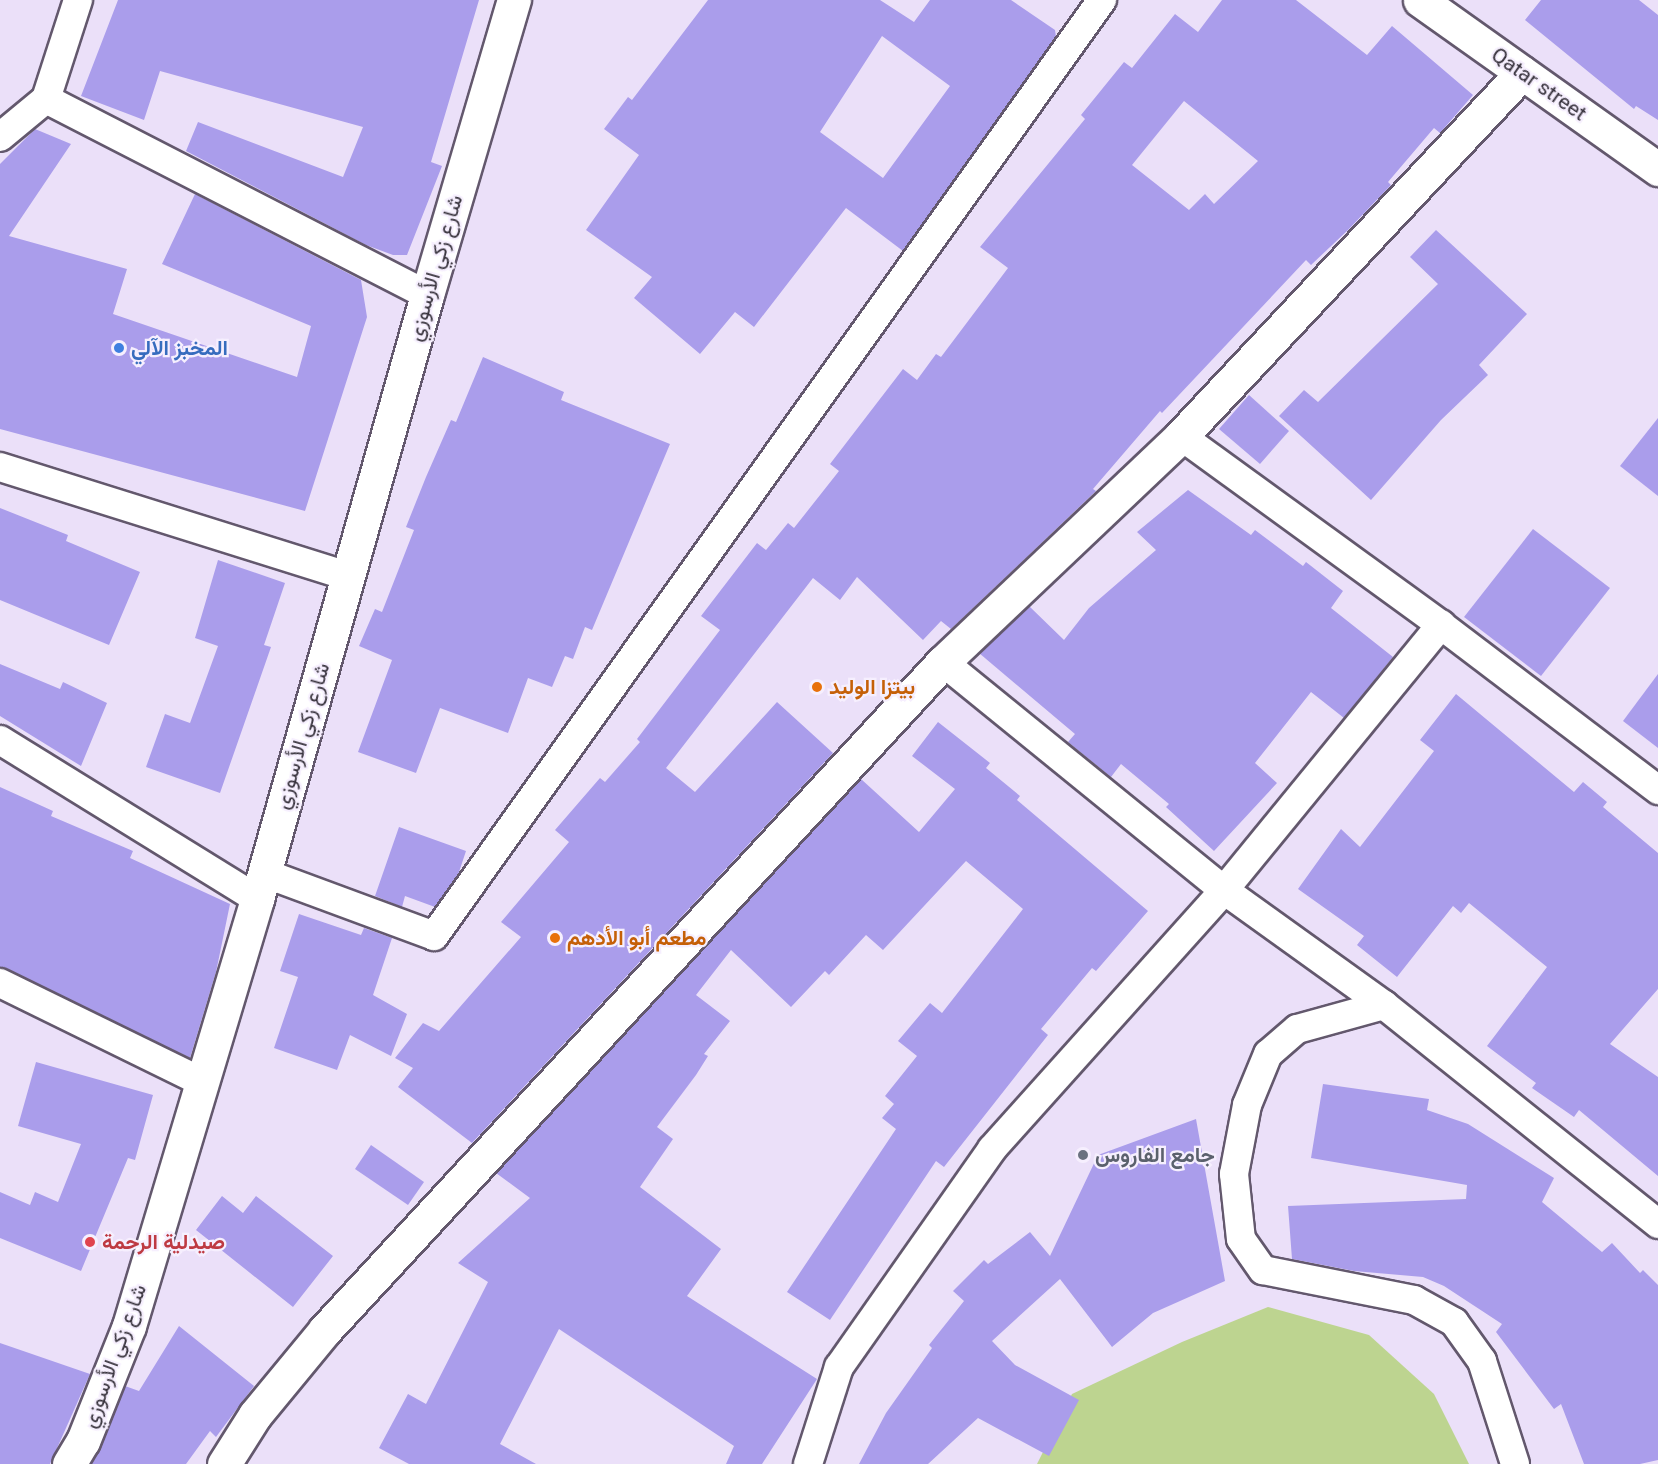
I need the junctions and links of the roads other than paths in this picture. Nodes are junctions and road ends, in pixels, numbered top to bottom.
1 (78, 0) edge
2 (514, 0) edge
3 (1102, 0) edge
4 (1420, 0) edge
5 (1522, 73) junction
6 (46, 99) junction
7 (0, 137) edge
8 (1658, 169) edge
9 (427, 295) junction
10 (1181, 436) junction
11 (0, 467) edge
12 (347, 576) junction
13 (1441, 625) junction
14 (943, 662) junction
15 (0, 740) edge
16 (1658, 790) edge
17 (261, 886) junction
18 (1224, 890) junction
19 (0, 983) edge
20 (1384, 1005) junction
21 (202, 1082) junction
22 (1658, 1224) edge
23 (69, 1464) edge
24 (224, 1464) edge
25 (808, 1464) edge
26 (1515, 1464) edge

1 - 6 street
2 - 9 street, شارع زكي الأرسوزي
3 - 17 street
4 - 5 street, Qatar street
5 - 8 street, Qatar street
5 - 10 street
6 - 7 street
6 - 9 street
9 - 12 street, شارع زكي الأرسوزي
10 - 13 street
10 - 14 street
11 - 12 street
12 - 17 street, شارع زكي الأرسوزي
13 - 16 street
13 - 18 street
14 - 18 street
14 - 24 street
15 - 17 street
17 - 21 street, شارع زكي الأرسوزي
18 - 20 street
18 - 25 street
19 - 21 street
20 - 22 street
20 - 26 street
21 - 23 street, شارع زكي الأرسوزي

